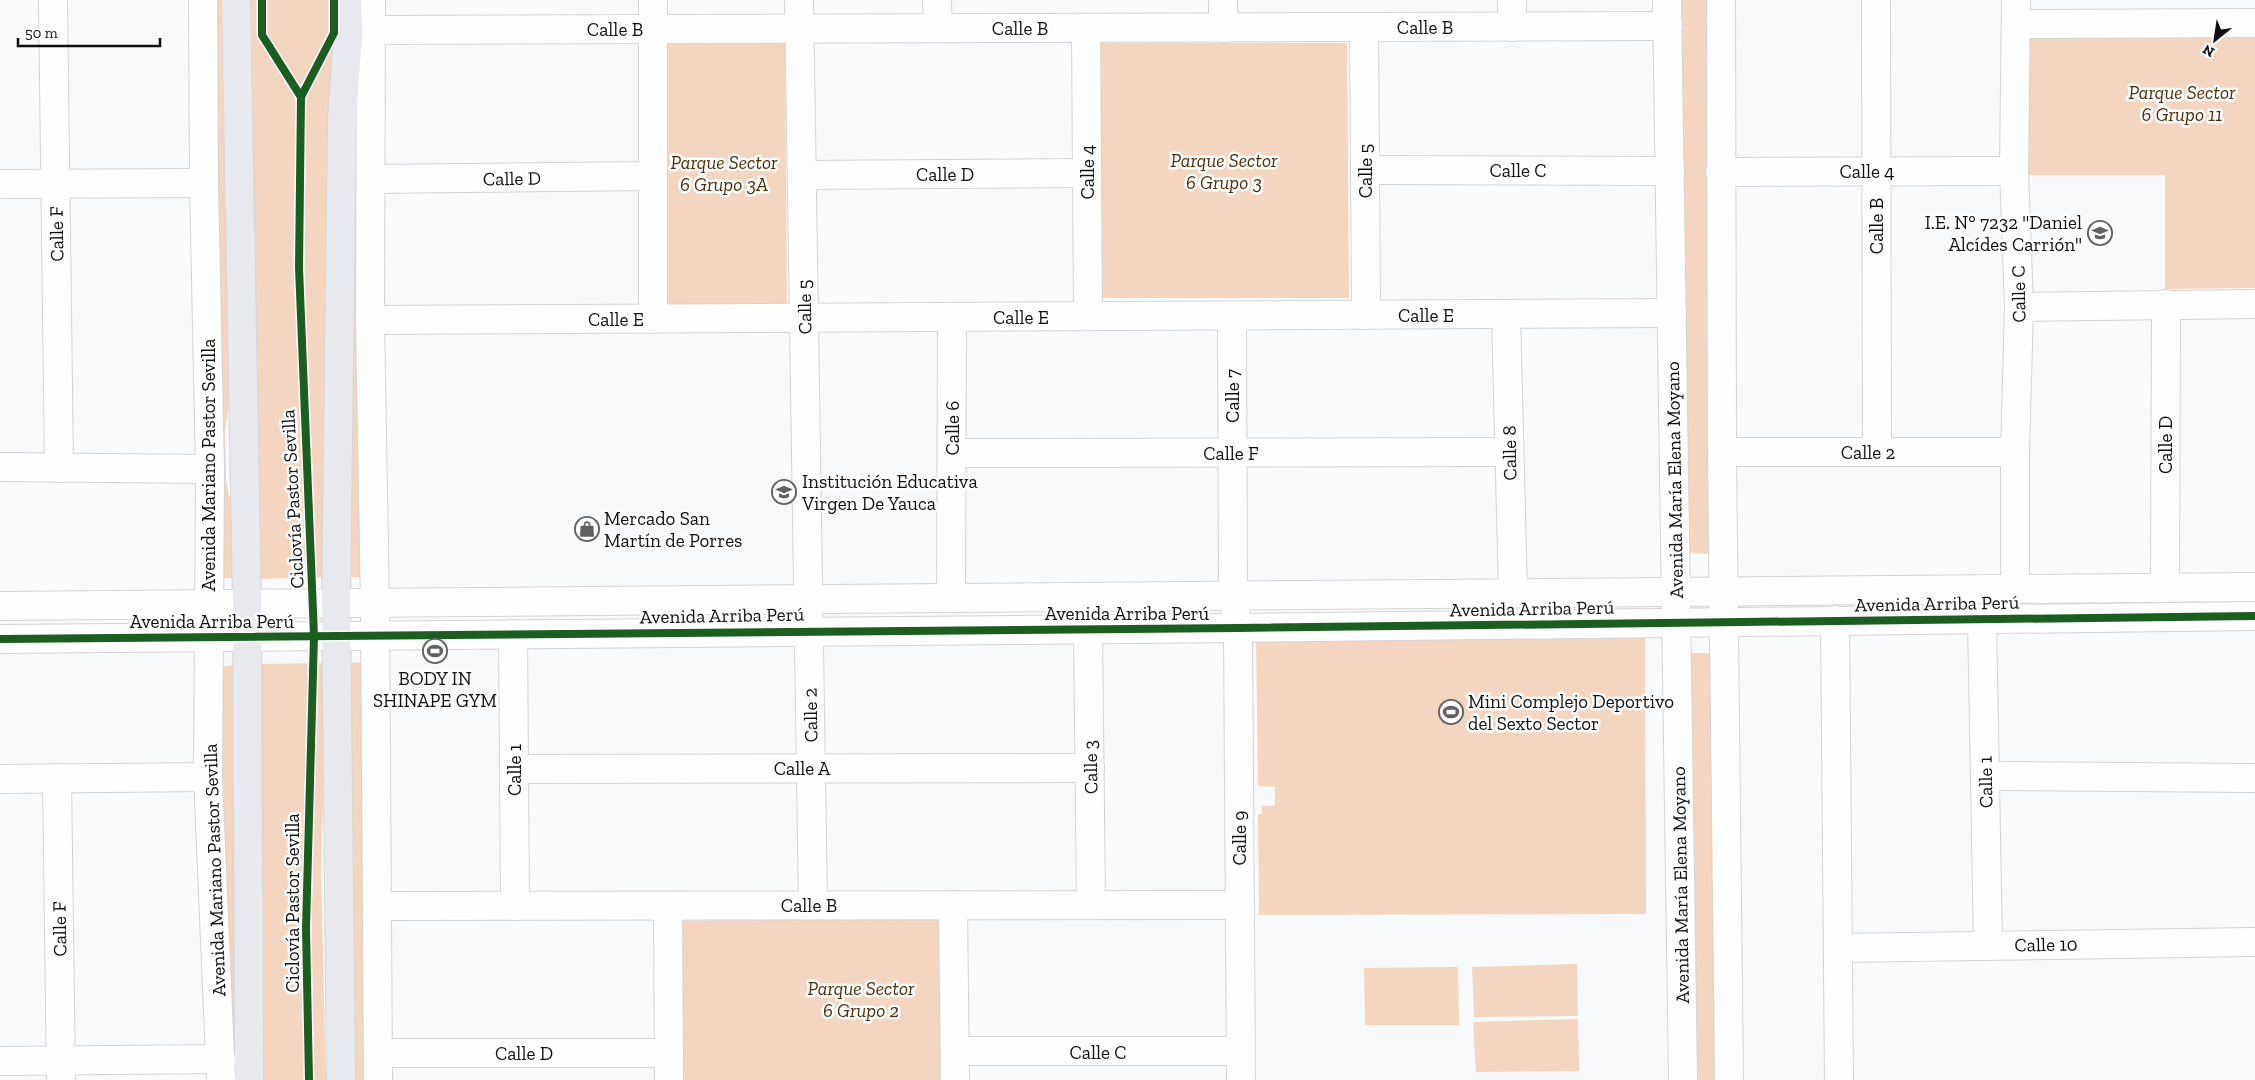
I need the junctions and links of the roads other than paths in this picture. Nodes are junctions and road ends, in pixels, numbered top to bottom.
1 (53, 0) edge
2 (203, 0) edge
3 (236, 0) edge
4 (347, 0) edge
5 (371, 0) edge
6 (652, 0) edge
7 (799, 0) edge
8 (937, 0) edge
9 (1223, 0) edge
10 (1512, 0) edge
11 (1721, 0) edge
12 (1876, 0) edge
13 (2162, 11) edge
14 (2016, 12) edge
15 (1668, 13) edge
16 (2255, 23) edge
17 (1364, 27) junction
18 (1512, 27) junction
19 (938, 28) junction
20 (1086, 28) junction
21 (1223, 28) junction
22 (652, 29) junction
23 (800, 29) junction
24 (372, 30) junction
25 (1365, 170) junction
26 (1670, 170) junction
27 (1876, 171) junction
28 (2014, 171) junction
29 (1720, 172) junction
30 (1087, 173) junction
31 (802, 175) junction
32 (652, 176) junction
33 (371, 179) junction
34 (204, 183) junction
35 (0, 184) edge
36 (55, 184) junction
37 (2166, 304) junction
38 (2255, 304) edge
39 (2019, 307) junction
40 (1672, 313) junction
41 (1506, 314) junction
42 (1366, 315) junction
43 (1088, 316) junction
44 (1232, 316) junction
45 (952, 317) junction
46 (804, 318) junction
47 (652, 319) junction
48 (370, 320) junction
49 (1510, 452) junction
50 (1722, 452) junction
51 (1877, 452) junction
52 (2015, 452) junction
53 (952, 453) junction
54 (1232, 453) junction
55 (0, 467) edge
56 (58, 468) junction
57 (210, 469) junction
58 (2255, 586) edge
59 (2165, 587) junction
60 (2015, 589) junction
61 (1675, 590) junction
62 (1724, 591) junction
63 (1512, 592) junction
64 (1233, 595) junction
65 (951, 598) junction
66 (247, 604) junction
67 (336, 604) junction
68 (376, 605) junction
69 (0, 606) edge
70 (209, 606) junction
71 (808, 615) junction
72 (2255, 616) edge
73 (1982, 618) junction
74 (1834, 620) junction
75 (1676, 622) junction
76 (1724, 622) junction
77 (1238, 628) junction
78 (1088, 629) junction
79 (514, 634) junction
80 (336, 635) junction
81 (375, 636) junction
82 (209, 637) junction
83 (247, 637) junction
84 (0, 639) edge
85 (514, 768) junction
86 (811, 768) junction
87 (1090, 768) junction
88 (1985, 776) junction
89 (208, 777) junction
90 (57, 778) junction
91 (2255, 778) edge
92 (0, 779) edge
93 (813, 905) junction
94 (953, 905) junction
95 (1091, 905) junction
96 (1240, 905) junction
97 (378, 906) junction
98 (515, 906) junction
99 (668, 906) junction
100 (2255, 942) edge
101 (1988, 945) junction
102 (1838, 948) junction
103 (955, 1051) junction
104 (1240, 1051) junction
105 (378, 1053) junction
106 (669, 1053) junction
107 (0, 1061) edge
108 (61, 1070) edge
109 (221, 1070) edge
110 (249, 1080) edge
111 (341, 1080) edge
112 (378, 1080) edge
113 (670, 1080) edge
114 (955, 1080) edge
115 (1241, 1080) edge
116 (1683, 1080) edge
117 (1729, 1080) edge
118 (1839, 1080) edge

1 - 36 street, Calle F
2 - 34 street, Avenida Mariano Pastor Sevilla
3 - 66 main road, Avenida Mariano Pastor Sevilla
4 - 67 main road
5 - 24 street
6 - 22 street
7 - 23 street, Calle 5
8 - 19 street
9 - 21 street
10 - 18 street
11 - 29 street
12 - 27 street, Calle B
13 - 14 street
13 - 16 street
14 - 28 street, Calle C
15 - 18 street, Calle B
15 - 26 street, Avenida María Elena Moyano
17 - 18 street, Calle B
17 - 21 street, Calle B
17 - 25 street, Calle 5
19 - 20 street, Calle B
19 - 23 street, Calle B
20 - 21 street, Calle B
20 - 30 street, Calle 4
22 - 23 street, Calle B
22 - 24 street, Calle B
22 - 32 street
23 - 31 street, Calle 5
24 - 33 street
25 - 26 street, Calle C
25 - 42 street, Calle 5
26 - 40 street, Avenida María Elena Moyano
27 - 28 street, Calle 4
27 - 29 street, Calle 4
27 - 51 street, Calle B
28 - 39 street, Calle C
29 - 50 street
30 - 31 street, Calle D
30 - 43 street, Calle 4
31 - 46 street, Calle 5
32 - 33 street, Calle D
32 - 47 street
33 - 48 street
34 - 36 street
34 - 57 street, Avenida Mariano Pastor Sevilla
35 - 36 street
36 - 56 street, Calle F
37 - 38 street
37 - 39 street
37 - 59 street, Calle D
39 - 52 street, Calle C
40 - 41 street, Calle E
40 - 61 street, Avenida María Elena Moyano
41 - 42 street, Calle E
41 - 49 street, Calle 8
42 - 44 street, Calle E
43 - 44 street, Calle E
43 - 45 street, Calle E
44 - 54 street, Calle 7
45 - 46 street, Calle E
45 - 53 street, Calle 6
46 - 47 street, Calle E
46 - 71 street, Calle 5
47 - 48 street, Calle E
48 - 68 street
49 - 54 street, Calle F
49 - 63 street, Calle 8
50 - 51 street, Calle 2
50 - 62 street
51 - 52 street, Calle 2
52 - 60 street, Calle C
53 - 54 street, Calle F
53 - 65 street, Calle 6
54 - 64 street, Calle 7
55 - 56 street
56 - 57 street
57 - 70 street, Avenida Mariano Pastor Sevilla
58 - 59 street, Avenida Arriba Perú
59 - 60 street, Avenida Arriba Perú
60 - 62 street, Avenida Arriba Perú
61 - 62 street, Avenida Arriba Perú
61 - 63 street, Avenida Arriba Perú
61 - 75 street, Avenida María Elena Moyano
62 - 76 street
63 - 64 street, Avenida Arriba Perú
64 - 65 street, Avenida Arriba Perú
64 - 77 street, Calle 9
65 - 71 street, Avenida Arriba Perú
66 - 67 street, Avenida Arriba Perú
66 - 70 street, Avenida Arriba Perú
66 - 83 main road, Avenida Mariano Pastor Sevilla
67 - 68 street, Avenida Arriba Perú
67 - 80 main road
68 - 71 street, Avenida Arriba Perú
68 - 81 street
69 - 70 street, Avenida Arriba Perú
70 - 82 street, Avenida Mariano Pastor Sevilla
71 - 78 street, Avenida Arriba Perú
71 - 79 street, Avenida Arriba Perú
71 - 86 street, Calle 2
72 - 73 street, Avenida Arriba Perú
73 - 74 street, Avenida Arriba Perú
73 - 88 street, Calle 1
74 - 76 street, Avenida Arriba Perú
74 - 102 street
75 - 76 street, Avenida Arriba Perú
75 - 77 street, Avenida Arriba Perú
75 - 116 street, Avenida María Elena Moyano
76 - 117 street
77 - 78 street, Avenida Arriba Perú
77 - 96 street, Calle 9
78 - 87 street, Calle 3
79 - 81 street, Avenida Arriba Perú
79 - 85 street, Calle 1
80 - 81 street, Avenida Arriba Perú
80 - 83 street, Avenida Arriba Perú
80 - 111 main road
81 - 97 street
82 - 83 street, Avenida Arriba Perú
82 - 84 street, Avenida Arriba Perú
82 - 89 street, Avenida Mariano Pastor Sevilla
83 - 110 main road, Avenida Mariano Pastor Sevilla
85 - 86 street, Calle A
85 - 98 street, Calle 1
86 - 87 street, Calle A
86 - 93 street, Calle 2
87 - 95 street, Calle 3
88 - 91 street
88 - 101 street, Calle 1
89 - 90 street
89 - 109 street, Avenida Mariano Pastor Sevilla
90 - 92 street
90 - 108 street, Calle F
93 - 94 street, Calle B
93 - 99 street, Calle B
94 - 95 street, Calle B
94 - 103 street
95 - 96 street, Calle B
96 - 104 street, Calle 9
97 - 98 street, Calle B
97 - 105 street
98 - 99 street, Calle B
99 - 106 street
100 - 101 street, Calle 10
101 - 102 street, Calle 10
102 - 118 street
103 - 104 street, Calle C
103 - 114 street
104 - 115 street, Calle 9
105 - 106 street, Calle D
105 - 112 street
106 - 113 street
107 - 108 street
108 - 109 street

